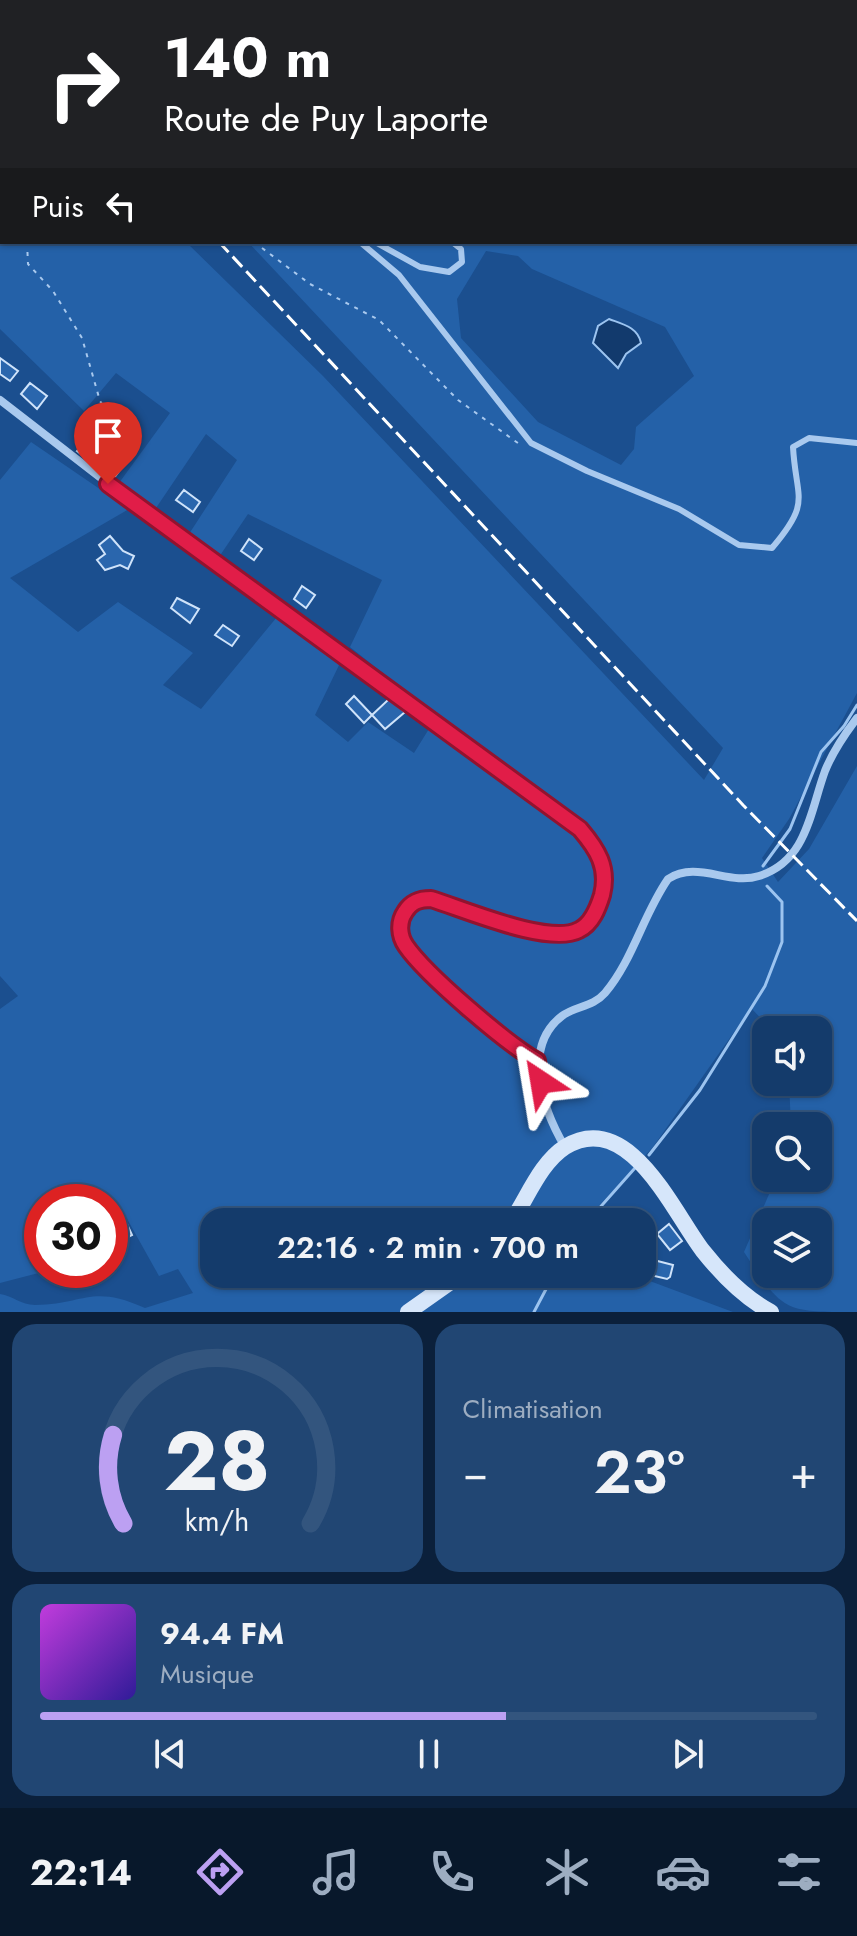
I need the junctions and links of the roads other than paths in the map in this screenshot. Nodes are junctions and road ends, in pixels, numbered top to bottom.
1 (362, 244) edge
2 (379, 244) edge
3 (455, 244) edge
4 (0, 400) edge
5 (857, 443) edge
6 (857, 718) edge
7 (537, 1061) junction
8 (565, 1147) junction
9 (520, 1208) edge
10 (442, 1288) edge
11 (408, 1312) edge
12 (771, 1312) edge

1 - 5 lane
2 - 3 lane
4 - 7 street
6 - 7 street
7 - 8 street
8 - 9 main road
8 - 12 main road
10 - 11 main road

